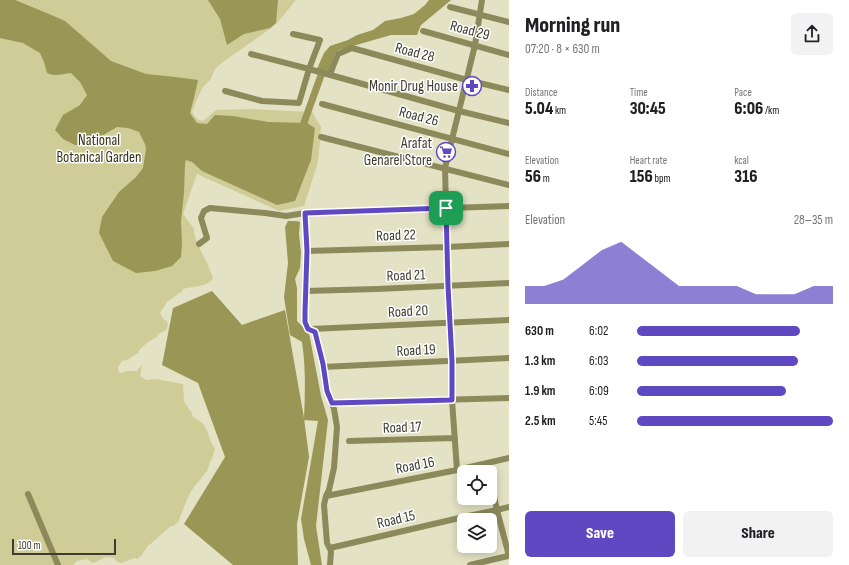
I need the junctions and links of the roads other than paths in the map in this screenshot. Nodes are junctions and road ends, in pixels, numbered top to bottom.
1 (482, 0) edge
2 (450, 7) dead end
3 (480, 15) junction
4 (509, 22) edge
5 (424, 31) dead end
6 (293, 34) dead end
7 (476, 45) junction
8 (251, 54) dead end
9 (509, 54) edge
10 (311, 70) junction
11 (330, 75) junction
12 (467, 80) junction
13 (509, 90) edge
14 (225, 91) dead end
15 (322, 104) dead end
16 (459, 111) junction
17 (509, 123) edge
18 (321, 137) dead end
19 (452, 139) junction
20 (509, 154) edge
21 (445, 168) junction
22 (509, 185) edge
23 (509, 206) edge
24 (446, 208) junction
25 (305, 213) junction
26 (199, 244) dead end
27 (509, 244) edge
28 (447, 247) junction
29 (307, 251) junction
30 (509, 283) edge
31 (448, 286) junction
32 (305, 291) junction
33 (509, 320) edge
34 (450, 322) junction
35 (308, 329) junction
36 (509, 358) edge
37 (452, 361) junction
38 (323, 367) junction
39 (509, 398) edge
40 (452, 400) junction
41 (332, 403) junction
42 (455, 438) junction
43 (349, 442) dead end
44 (509, 458) edge
45 (487, 463) joint
46 (478, 465) edge
47 (457, 470) joint
48 (28, 494) dead end
49 (326, 496) junction
50 (496, 505) edge
51 (509, 507) edge
52 (497, 510) junction
53 (330, 548) junction
54 (509, 556) edge
55 (58, 565) edge
56 (330, 565) edge
57 (470, 565) edge

1 - 3 street
2 - 3 street
3 - 4 street
3 - 7 street
5 - 7 street, Road 29
6 - 10 street
7 - 9 street, Road 29
7 - 12 street
8 - 10 street
10 - 11 street
10 - 14 street
11 - 12 street, Road 28
11 - 16 street
12 - 13 street, Road 28
12 - 16 street
15 - 19 street, Road 26
16 - 17 street
16 - 19 street
18 - 21 street
19 - 20 street, Road 26
19 - 21 street
21 - 22 street
21 - 24 street
23 - 24 street
24 - 25 street
24 - 28 street
25 - 26 street
25 - 29 street
27 - 28 street, Road 22
28 - 29 street, Road 22
28 - 31 street
29 - 32 street
30 - 31 street, Road 21
31 - 32 street, Road 21
31 - 34 street
32 - 35 street
33 - 34 street, Road 20
34 - 35 street, Road 20
34 - 37 street
35 - 38 street
36 - 37 street, Road 19
37 - 38 street, Road 19
37 - 40 street
38 - 41 street
39 - 40 street
40 - 41 street
40 - 42 street
41 - 49 street
42 - 43 street, Road 17
42 - 47 street
44 - 45 street, Road 16
45 - 46 street, Road 16
47 - 49 street, Road 16
48 - 55 street
49 - 53 street
50 - 52 street
51 - 52 street
52 - 53 street, Road 15
52 - 54 street
53 - 56 street
54 - 57 street

